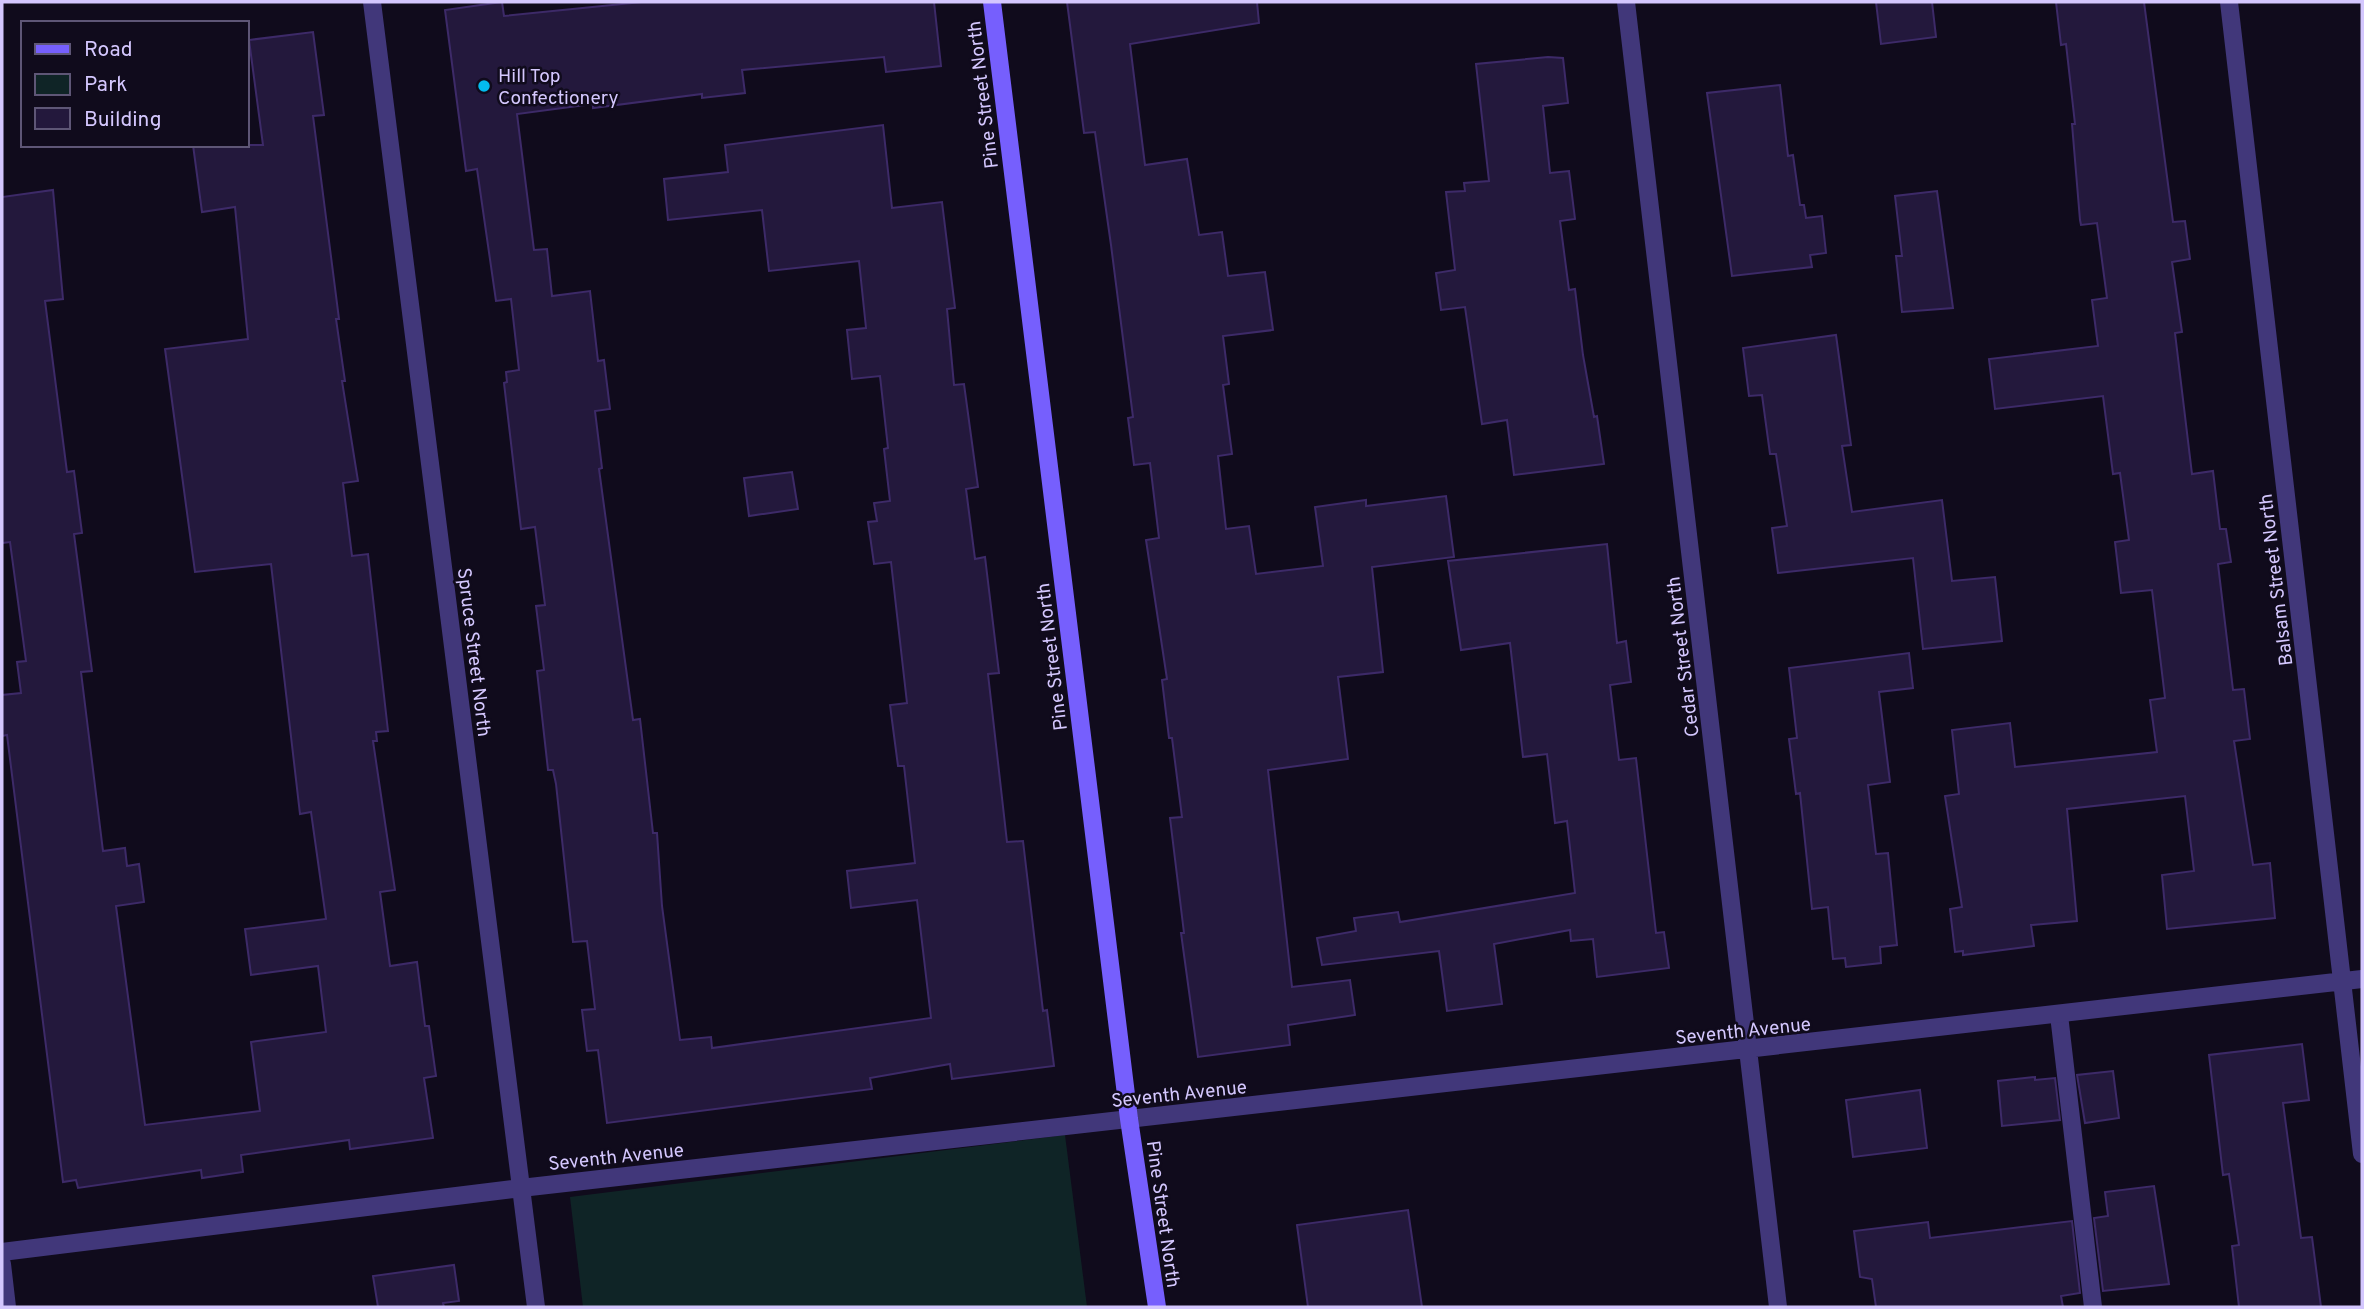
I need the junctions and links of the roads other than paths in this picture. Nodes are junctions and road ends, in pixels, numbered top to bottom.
1 (372, 2) edge
2 (992, 2) edge
3 (1626, 2) edge
4 (2229, 2) edge
5 (2362, 979) edge
6 (2343, 982) junction
7 (2059, 1015) junction
8 (1749, 1051) junction
9 (1129, 1119) junction
10 (2362, 1154) edge
11 (521, 1188) junction
12 (2, 1252) edge
13 (2, 1264) edge
14 (7, 1307) edge
15 (536, 1307) edge
16 (1157, 1307) edge
17 (1778, 1307) edge
18 (2093, 1307) edge

1 - 11 street, Spruce Street North
2 - 9 street, Pine Street North
3 - 8 street, Cedar Street North
4 - 6 street, Balsam Street North
5 - 6 street, Seventh Avenue
6 - 7 street, Seventh Avenue
6 - 10 street, Balsam Street North
7 - 8 street, Seventh Avenue
7 - 18 street
8 - 9 street, Seventh Avenue
8 - 17 street, Cedar Street North
9 - 11 street, Seventh Avenue
9 - 16 street, Pine Street North
11 - 12 street, Seventh Avenue
11 - 15 street, Spruce Street North
13 - 14 street

